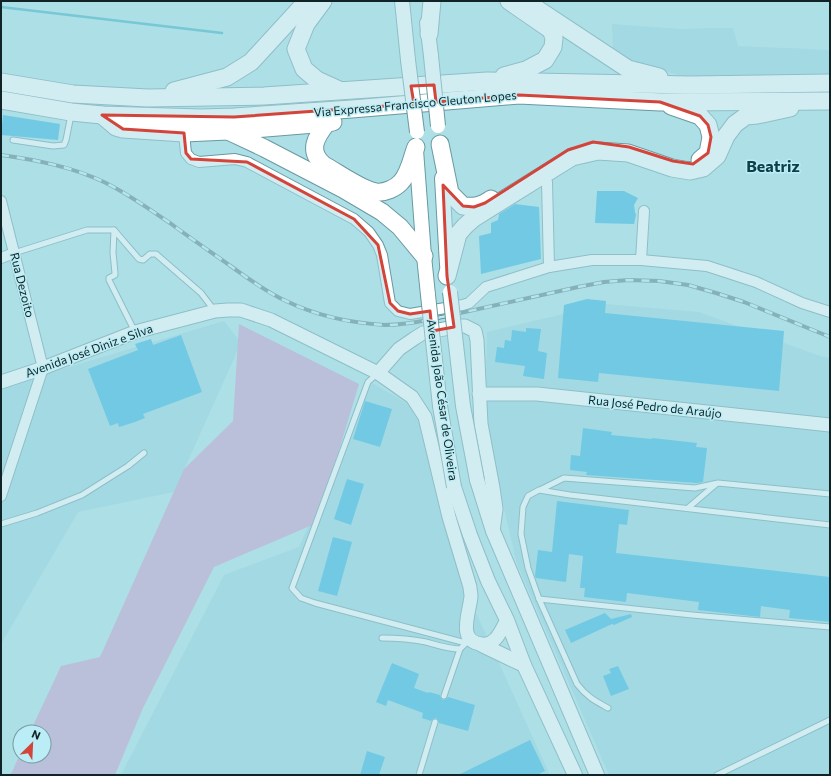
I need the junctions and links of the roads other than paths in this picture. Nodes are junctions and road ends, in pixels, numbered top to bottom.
1 (307, 1) edge
2 (324, 1) edge
3 (402, 1) edge
4 (424, 1) edge
5 (432, 1) edge
6 (509, 1) edge
7 (528, 2) edge
8 (429, 34) junction
9 (487, 81) junction
10 (1, 82) edge
11 (830, 83) edge
12 (690, 85) junction
13 (341, 91) junction
14 (148, 98) junction
15 (1, 100) edge
16 (830, 101) edge
17 (660, 102) junction
18 (352, 109) junction
19 (71, 112) junction
20 (102, 115) junction
21 (327, 123) junction
22 (228, 131) junction
23 (184, 133) junction
24 (13, 140) dead end
25 (416, 140) junction
26 (440, 144) junction
27 (547, 182) dead end
28 (1, 201) edge
29 (644, 212) dead end
30 (114, 230) junction
31 (14, 253) junction
32 (424, 256) junction
33 (1, 258) edge
34 (641, 260) junction
35 (549, 267) junction
36 (449, 284) junction
37 (215, 311) junction
38 (830, 312) edge
39 (135, 332) junction
40 (43, 368) junction
41 (378, 373) junction
42 (1, 382) edge
43 (479, 394) junction
44 (830, 425) edge
45 (144, 453) dead end
46 (718, 482) junction
47 (539, 490) junction
48 (830, 494) edge
49 (1, 496) edge
50 (688, 508) junction
51 (1, 524) edge
52 (830, 525) edge
53 (493, 531) junction
54 (539, 599) junction
55 (507, 620) junction
56 (830, 627) edge
57 (382, 638) dead end
58 (473, 642) junction
59 (460, 649) junction
60 (524, 665) junction
61 (444, 696) dead end
62 (608, 708) dead end
63 (830, 720) edge
64 (435, 722) dead end
65 (419, 775) edge
66 (575, 775) edge
67 (597, 775) edge
68 (717, 775) edge

1 - 14 highway
2 - 13 highway
3 - 25 main road, Avenida João César de Oliveira, bridge
4 - 8 main road, Avenida João César de Oliveira
5 - 8 highway
6 - 9 highway
7 - 12 highway
8 - 26 main road, Avenida João César de Oliveira, bridge
9 - 12 highway, Via Expressa Francisco Cleuton Lopes
9 - 13 highway, Via Expressa Francisco Cleuton Lopes
10 - 14 highway, Via Expressa Francisco Cleuton Lopes
11 - 12 highway, Via Expressa Francisco Cleuton Lopes
13 - 14 highway, Via Expressa Francisco Cleuton Lopes
15 - 19 highway, Via Expressa Francisco Cleuton Lopes
16 - 17 highway, Via Expressa Francisco Cleuton Lopes
16 - 36 highway
17 - 18 highway, Via Expressa Francisco Cleuton Lopes
17 - 26 highway
18 - 20 highway, Via Expressa Francisco Cleuton Lopes
18 - 21 highway
19 - 20 highway, Via Expressa Francisco Cleuton Lopes
19 - 24 lane
20 - 23 highway
21 - 22 highway
21 - 25 highway
22 - 23 highway
22 - 32 highway
23 - 35 street
25 - 32 main road, Avenida João César de Oliveira
26 - 36 main road, Avenida João César de Oliveira
27 - 35 street
28 - 31 street, Rua Dezoito
29 - 34 street
30 - 31 lane
30 - 37 lane
30 - 39 lane
31 - 33 street
31 - 40 street, Rua Dezoito
32 - 55 main road, Avenida João César de Oliveira, bridge
34 - 35 street
34 - 38 street
36 - 53 main road, Avenida João César de Oliveira, bridge
37 - 39 street, Avenida José Diniz e Silva
37 - 41 street, Avenida José Diniz e Silva
39 - 40 street, Avenida José Diniz e Silva
40 - 42 street, Avenida José Diniz e Silva
40 - 49 street
41 - 43 street
41 - 58 street
41 - 58 lane
43 - 44 street, Rua José Pedro de Araújo
43 - 53 street
45 - 51 lane
46 - 47 lane
46 - 48 lane
46 - 50 lane
47 - 50 lane
47 - 54 lane
50 - 52 lane
53 - 67 main road, Avenida João César de Oliveira
54 - 56 lane
54 - 62 lane
55 - 58 street
55 - 60 main road, Avenida João César de Oliveira
57 - 59 lane
58 - 59 lane
58 - 60 main road
59 - 61 lane
60 - 66 main road, Avenida João César de Oliveira
63 - 68 lane
64 - 65 lane

